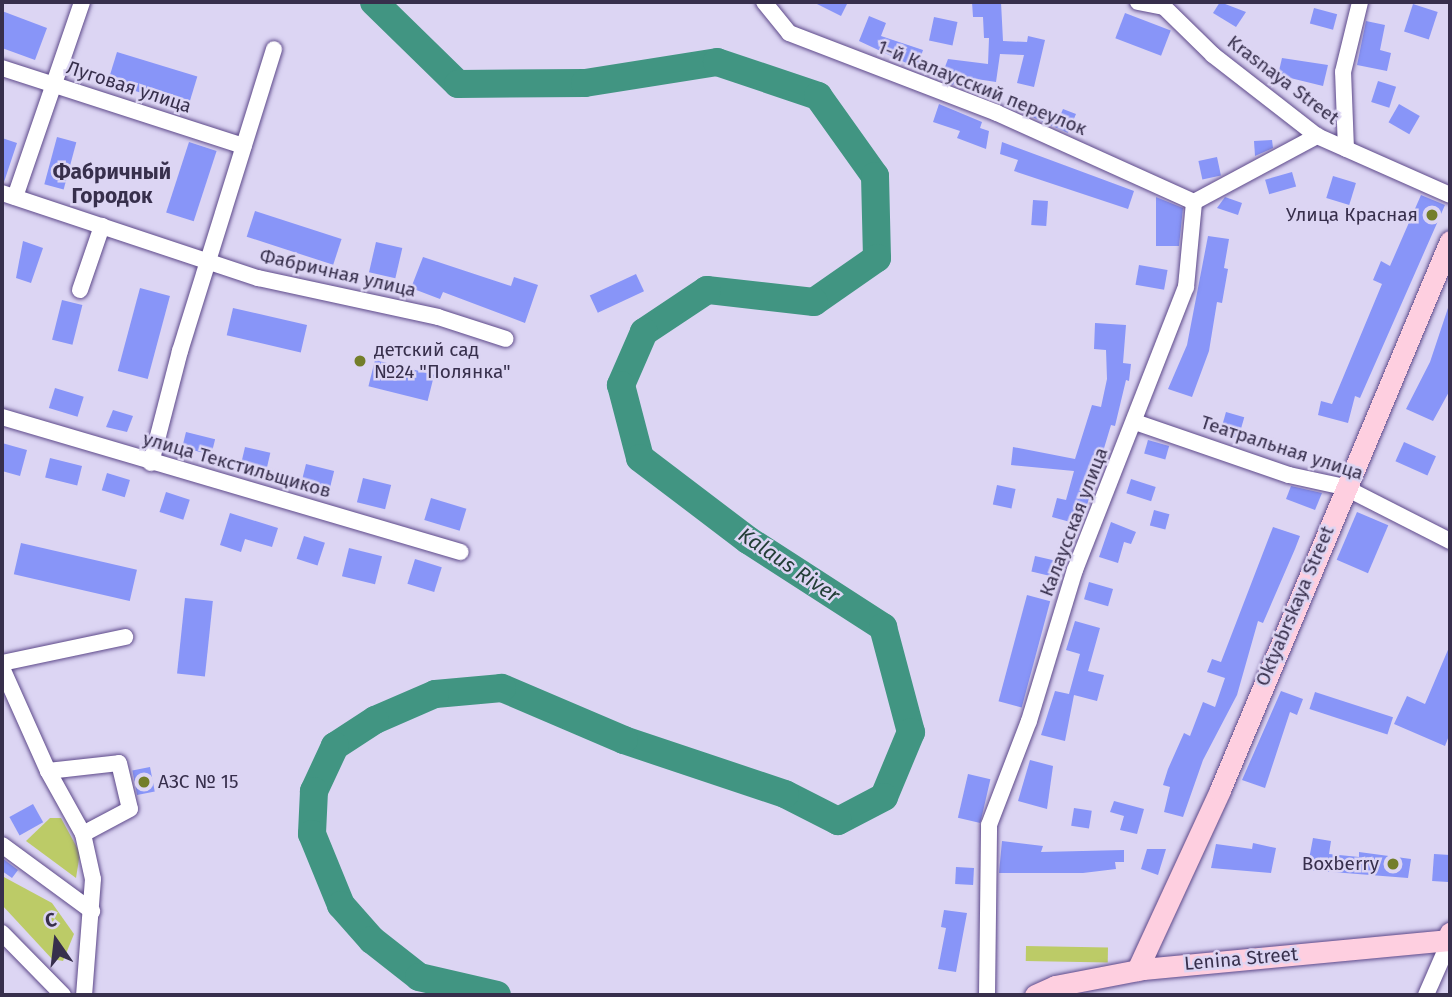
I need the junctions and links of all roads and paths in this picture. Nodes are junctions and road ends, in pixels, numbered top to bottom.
1 (82, 2) edge
2 (764, 2) edge
3 (1138, 2) edge
4 (1360, 2) edge
5 (274, 49) dead end
6 (2, 68) edge
7 (52, 85) junction
8 (1317, 136) junction
9 (244, 146) junction
10 (1346, 149) junction
11 (8, 195) edge
12 (1450, 195) edge
13 (1194, 202) junction
14 (102, 226) junction
15 (1450, 241) edge
16 (208, 263) junction
17 (80, 290) dead end
18 (506, 340) dead end
19 (2, 417) edge
20 (1135, 422) junction
21 (151, 463) junction
22 (1344, 487) junction
23 (1450, 541) edge
24 (461, 552) dead end
25 (125, 637) dead end
26 (2, 666) edge
27 (48, 771) junction
28 (83, 834) junction
29 (2, 845) edge
30 (92, 911) junction
31 (2, 933) edge
32 (1449, 938) edge
33 (1137, 970) junction
34 (63, 995) edge
35 (84, 995) edge
36 (987, 995) edge
37 (1035, 995) edge
38 (1426, 995) edge

1 - 7 street
2 - 13 street, 1-й Калаусский переулок
3 - 8 street, Krasnaya Street
4 - 10 street
5 - 9 street
6 - 7 street, Луговая улица
7 - 9 street, Луговая улица
7 - 11 street
8 - 10 street, Krasnaya Street
8 - 13 street
9 - 16 street
10 - 12 street, Krasnaya Street
11 - 14 street, Фабричная улица
13 - 20 street, Калаусская улица
14 - 16 street, Фабричная улица
14 - 17 street
15 - 22 main road, Oktyabrskaya Street
16 - 18 street, Фабричная улица
16 - 21 street
19 - 21 street, улица Текстильщиков
20 - 22 street, Театральная улица
20 - 36 street, Калаусская улица
21 - 24 street, улица Текстильщиков
22 - 23 street, Театральная улица
22 - 33 main road, Oktyabrskaya Street
25 - 26 street
26 - 27 street
27 - 28 street
27 - 28 street
28 - 30 street
29 - 30 street
30 - 35 street
31 - 34 street
32 - 33 main road, Lenina Street
32 - 38 street
33 - 37 main road, Lenina Street

